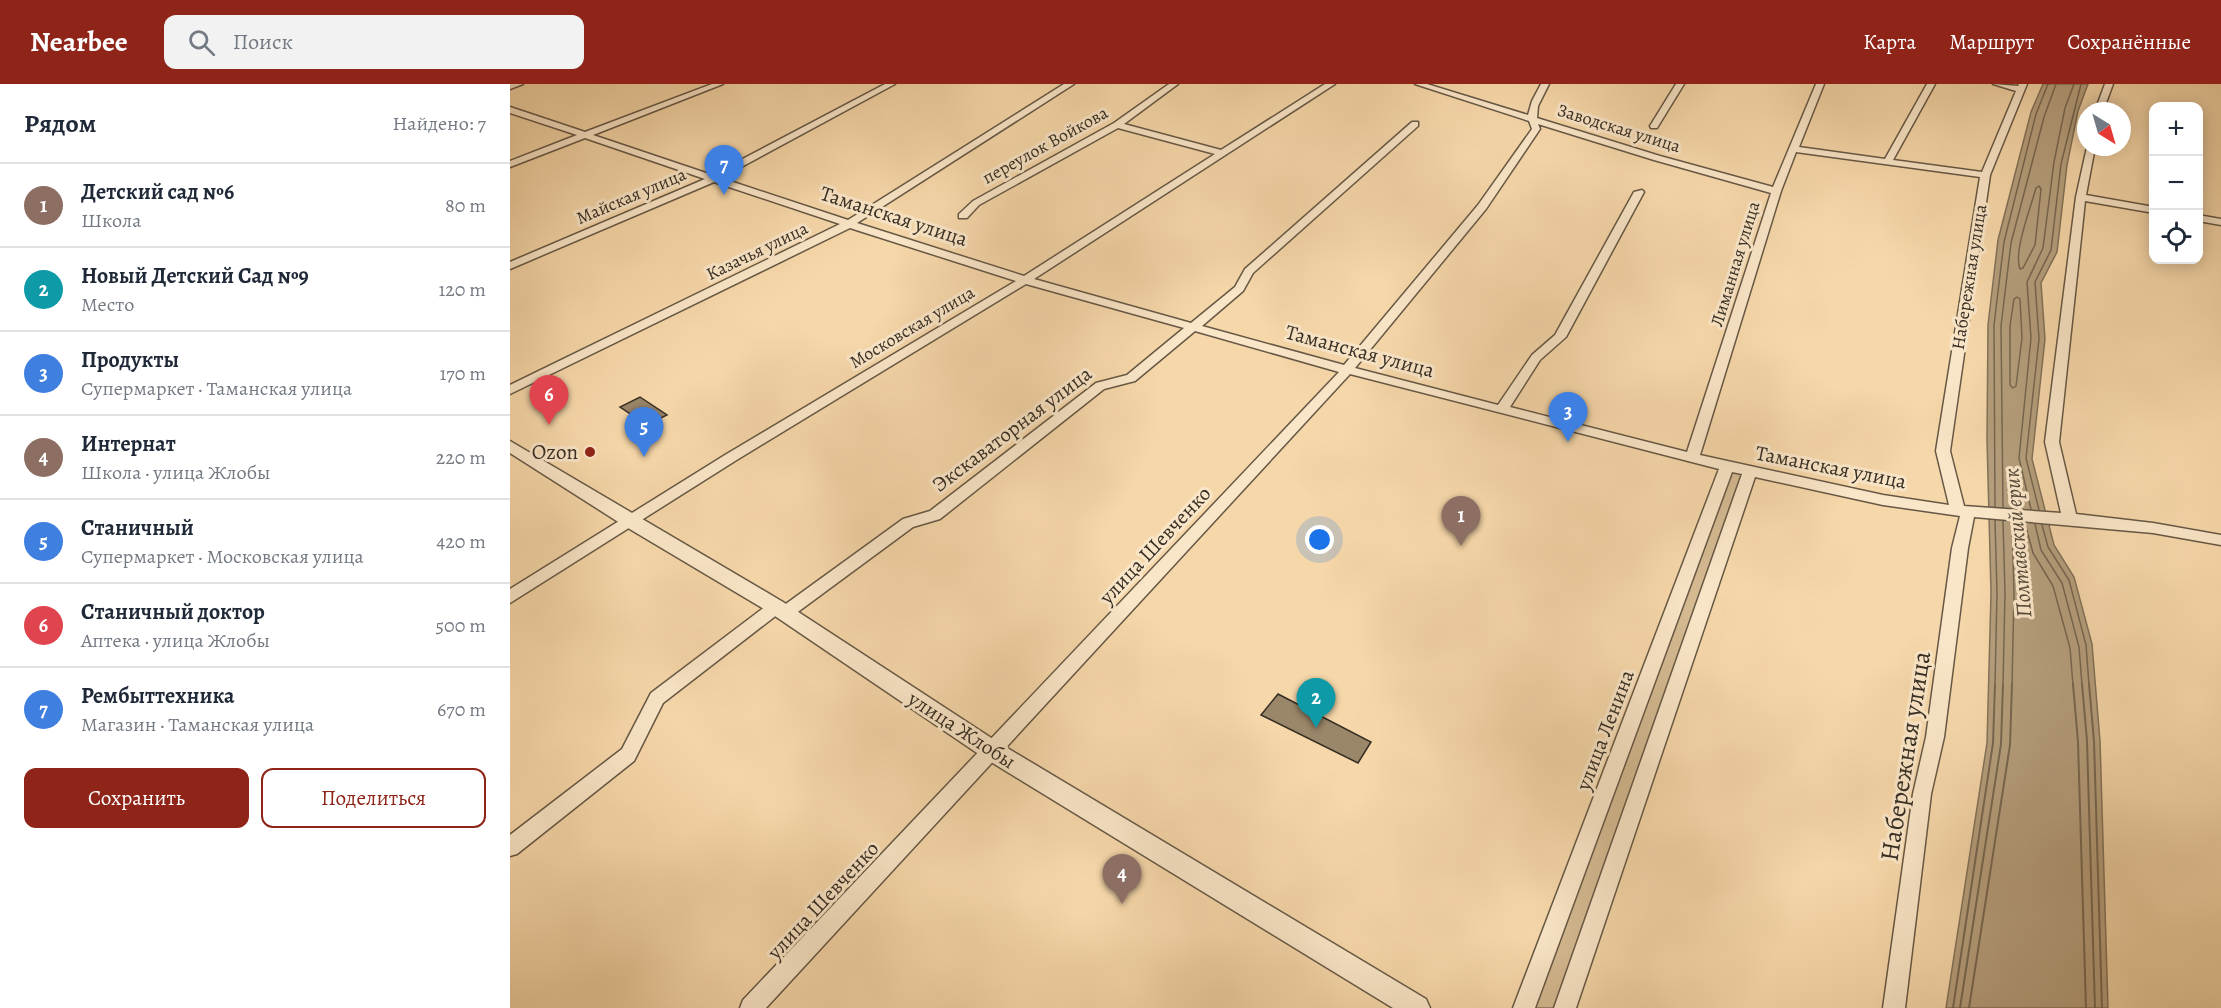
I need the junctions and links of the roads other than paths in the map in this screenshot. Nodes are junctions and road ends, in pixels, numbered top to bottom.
1 (519, 84) edge
2 (719, 84) edge
3 (891, 84) edge
4 (1070, 84) edge
5 (1174, 84) edge
6 (1331, 84) edge
7 (1419, 84) edge
8 (1545, 84) edge
9 (1680, 84) edge
10 (1820, 84) edge
11 (1931, 84) edge
12 (1997, 84) edge
13 (2109, 84) edge
14 (2021, 86) edge
15 (510, 87) edge
16 (2102, 102) edge
17 (510, 110) edge
18 (1530, 119) junction
19 (1415, 124) dead end
20 (1117, 125) junction
21 (1654, 126) dead end
22 (587, 136) junction
23 (1793, 149) junction
24 (1220, 153) junction
25 (2089, 156) edge
26 (1887, 162) junction
27 (510, 164) edge
28 (1985, 175) junction
29 (712, 179) junction
30 (1776, 191) junction
31 (1639, 192) dead end
32 (2081, 196) junction
33 (2149, 209) edge
34 (963, 216) dead end
35 (2203, 219) edge
36 (2221, 222) edge
37 (849, 224) junction
38 (510, 266) edge
39 (1025, 280) junction
40 (1192, 327) junction
41 (1347, 370) junction
42 (510, 390) edge
43 (1502, 409) junction
44 (510, 446) edge
45 (1692, 458) junction
46 (1727, 467) junction
47 (1750, 472) junction
48 (1963, 512) junction
49 (2070, 519) junction
50 (629, 521) junction
51 (2221, 540) edge
52 (510, 597) edge
53 (781, 610) junction
54 (991, 750) junction
55 (510, 847) edge
56 (751, 1008) edge
57 (1417, 1008) edge
58 (1524, 1008) edge
59 (1565, 1008) edge
60 (1894, 1008) edge

1 - 15 street
2 - 22 street
3 - 29 street, Майская улица
4 - 37 street, Казачья улица
5 - 20 street, переулок Войкова
6 - 24 street, Московская улица
7 - 18 street, Заводская улица
8 - 18 street, улица Шевченко
9 - 21 street
10 - 23 street, Лиманная улица
11 - 26 street
12 - 14 street
13 - 16 street
14 - 28 street, Набережная улица
17 - 22 street, Таманская улица
18 - 30 street, Заводская улица
18 - 41 street, улица Шевченко
19 - 40 street, Экскаваторная улица
20 - 24 street
20 - 34 street, переулок Войкова
22 - 27 street
22 - 29 street, Таманская улица
23 - 26 street
23 - 30 street, Лиманная улица
24 - 39 street, Московская улица
25 - 32 street
26 - 28 street
28 - 48 street, Набережная улица
29 - 37 street, Таманская улица
29 - 38 street, Майская улица
30 - 45 street, Лиманная улица
31 - 43 street
32 - 33 street
32 - 49 street
35 - 36 street
37 - 39 street, Таманская улица
37 - 42 street, Казачья улица
39 - 40 street, Таманская улица
39 - 50 street, Московская улица
40 - 41 street, Таманская улица
40 - 53 street, Экскаваторная улица
41 - 43 street, Таманская улица
41 - 54 street, улица Шевченко
43 - 45 street, Таманская улица
44 - 50 street, улица Жлобы
45 - 46 street, Таманская улица
46 - 47 street, Таманская улица
46 - 58 street, улица Ленина
47 - 48 street, Таманская улица
47 - 59 street
48 - 49 street, Таманская улица
48 - 60 street, Набережная улица
49 - 51 street, Таманская улица
50 - 52 street, Московская улица
50 - 53 street, улица Жлобы
53 - 54 street, улица Жлобы
53 - 55 street, Экскаваторная улица
54 - 56 street, улица Шевченко
54 - 57 street, улица Жлобы

